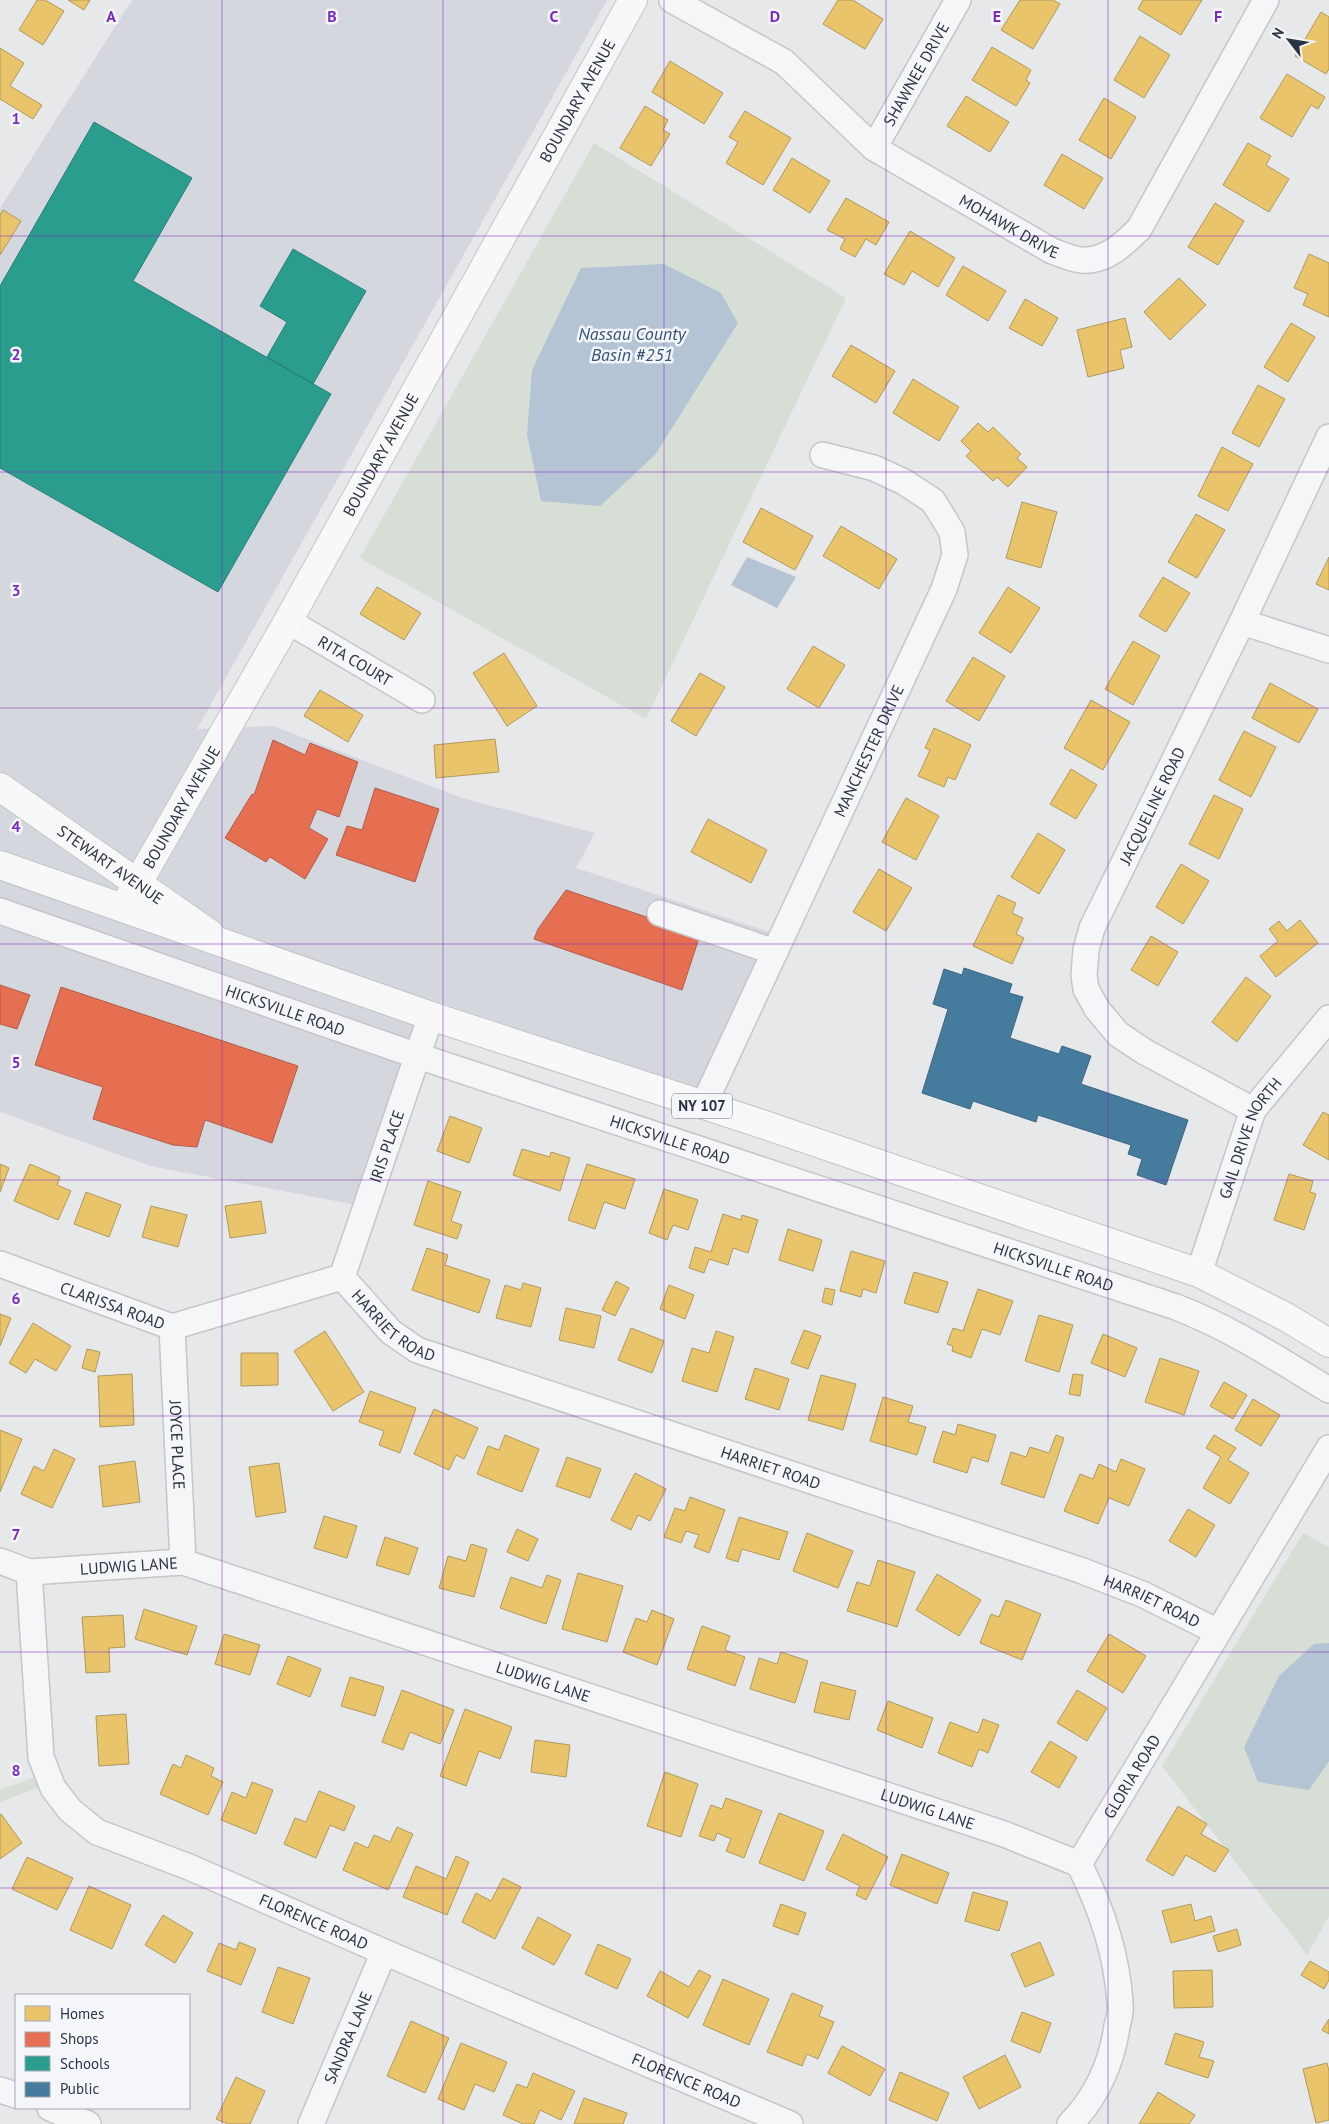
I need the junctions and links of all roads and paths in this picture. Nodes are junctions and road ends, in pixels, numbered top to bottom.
1 (633, 0) edge
2 (672, 0) edge
3 (958, 0) edge
4 (1266, 0) edge
5 (874, 148) junction
6 (1329, 436) edge
7 (823, 455) dead end
8 (288, 622) junction
9 (1242, 622) junction
10 (1329, 650) edge
11 (422, 700) dead end
12 (0, 787) edge
13 (0, 865) edge
14 (137, 884) junction
15 (124, 908) junction
16 (0, 911) edge
17 (660, 913) dead end
18 (222, 942) junction
19 (775, 952) junction
20 (431, 1016) junction
21 (1329, 1018) edge
22 (418, 1056) junction
23 (703, 1106) junction
24 (1253, 1110) junction
25 (0, 1264) edge
26 (1200, 1273) junction
27 (342, 1277) junction
28 (172, 1328) junction
29 (1329, 1343) edge
30 (1329, 1390) edge
31 (1329, 1448) edge
32 (0, 1560) edge
33 (184, 1562) junction
34 (29, 1572) junction
35 (1218, 1632) junction
36 (1079, 1864) junction
37 (384, 1952) junction
38 (0, 2090) edge
39 (15, 2095) edge
40 (52, 2109) edge
41 (88, 2124) edge
42 (311, 2124) edge
43 (790, 2124) edge
44 (1070, 2124) edge

1 - 8 main road, BOUNDARY AVENUE
2 - 5 street, MOHAWK DRIVE
3 - 5 street, SHAWNEE DRIVE
4 - 5 street, MOHAWK DRIVE
6 - 9 street, JACQUELINE ROAD
7 - 19 street, MANCHESTER DRIVE
8 - 11 street, RITA COURT
8 - 14 main road, BOUNDARY AVENUE
9 - 10 street
9 - 24 street, JACQUELINE ROAD
12 - 14 main road, STEWART AVENUE
13 - 15 main road, NY 107
14 - 15 main road, BOUNDARY AVENUE
14 - 18 main road, STEWART AVENUE
15 - 18 main road, NY 107
16 - 22 street, HICKSVILLE ROAD
17 - 19 street
18 - 20 main road, NY 107
19 - 23 street, MANCHESTER DRIVE
20 - 22 street, IRIS PLACE
20 - 23 main road, NY 107
21 - 24 street, GAIL DRIVE NORTH
22 - 27 street, IRIS PLACE
22 - 30 street, HICKSVILLE ROAD
23 - 26 main road, NY 107
24 - 26 street, GAIL DRIVE NORTH
25 - 28 street, CLARISSA ROAD
26 - 29 main road, NY 107
27 - 28 street, CLARISSA ROAD
27 - 35 street, HARRIET ROAD
28 - 33 street, JOYCE PLACE
31 - 35 street, GLORIA ROAD
32 - 34 street, LUDWIG LANE
33 - 34 street, LUDWIG LANE
33 - 36 street, LUDWIG LANE
34 - 37 street, FLORENCE ROAD
35 - 36 street, GLORIA ROAD
36 - 44 street
37 - 42 street, SANDRA LANE
37 - 43 street, FLORENCE ROAD
38 - 39 street
40 - 41 street

